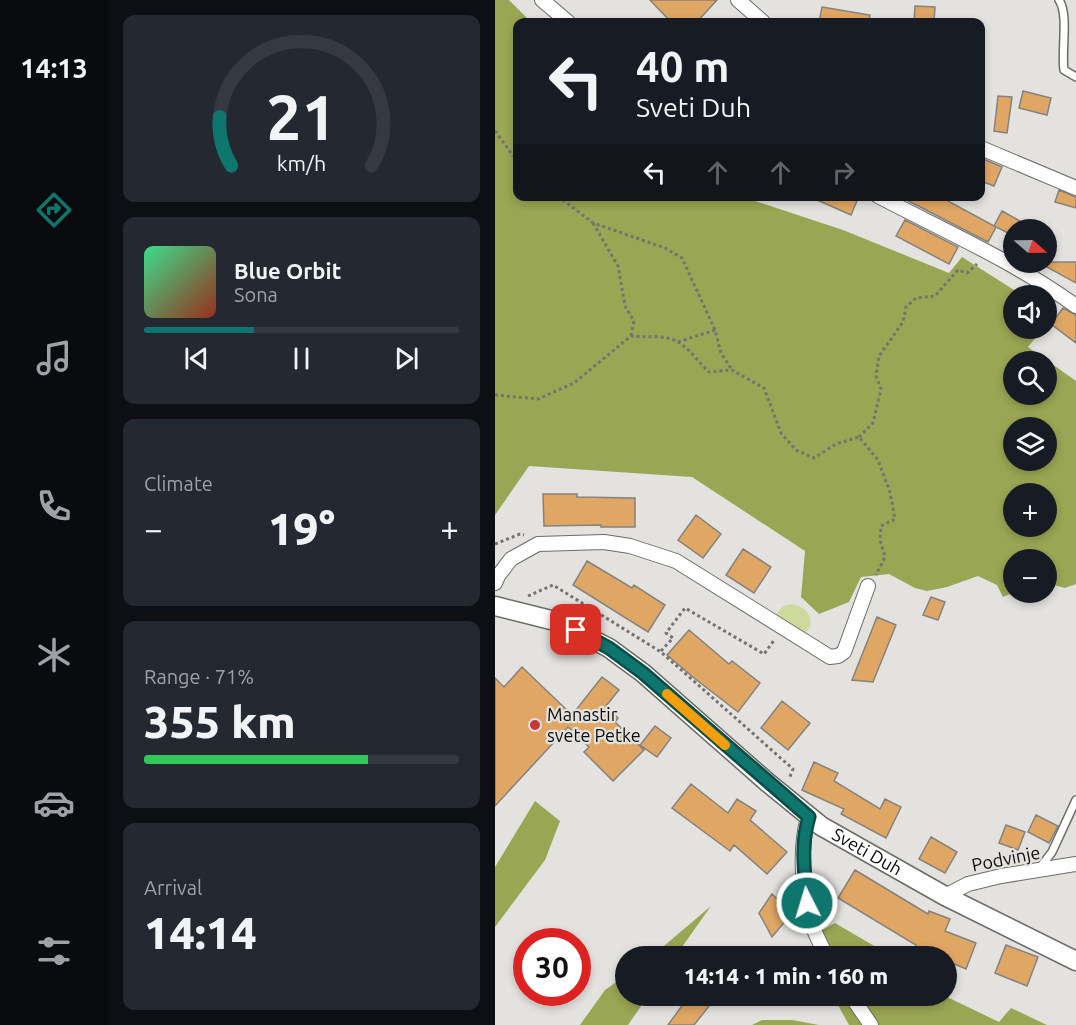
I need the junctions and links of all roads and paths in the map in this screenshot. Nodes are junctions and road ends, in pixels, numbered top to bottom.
1 (542, 0) edge
2 (738, 0) edge
3 (1059, 0) edge
4 (563, 18) edge
5 (758, 18) edge
6 (1076, 77) edge
7 (495, 132) edge
8 (985, 150) edge
9 (513, 156) edge
10 (1076, 188) edge
11 (564, 201) edge
12 (888, 201) edge
13 (593, 223) junction
14 (990, 254) junction
15 (1076, 306) edge
16 (715, 330) junction
17 (631, 336) junction
18 (678, 342) junction
19 (732, 370) junction
20 (495, 395) edge
21 (859, 437) junction
22 (530, 540) dead end
23 (495, 544) edge
24 (495, 583) edge
25 (868, 586) joint
26 (495, 606) edge
27 (782, 627) junction
28 (661, 652) dead end
29 (1076, 800) edge
30 (809, 817) junction
31 (1076, 864) edge
32 (1038, 871) junction
33 (945, 896) junction
34 (822, 946) edge
35 (1076, 961) edge
36 (858, 1006) edge
37 (871, 1025) edge

1 - 4 street
2 - 5 street
3 - 6 lane
7 - 9 path
8 - 10 street
11 - 13 path
12 - 14 street
13 - 16 path
13 - 17 path
14 - 15 street
14 - 21 path
16 - 18 path
16 - 19 path
17 - 18 path
17 - 20 path
18 - 19 path
19 - 21 path
21 - 25 path
22 - 23 path
24 - 27 street
25 - 27 street
26 - 30 main road, Sveti Duh
27 - 28 path
29 - 32 lane
30 - 33 main road, Sveti Duh
30 - 34 street
31 - 32 street, Podvinje
32 - 33 street, Podvinje
33 - 35 main road, Sveti Duh
36 - 37 street

